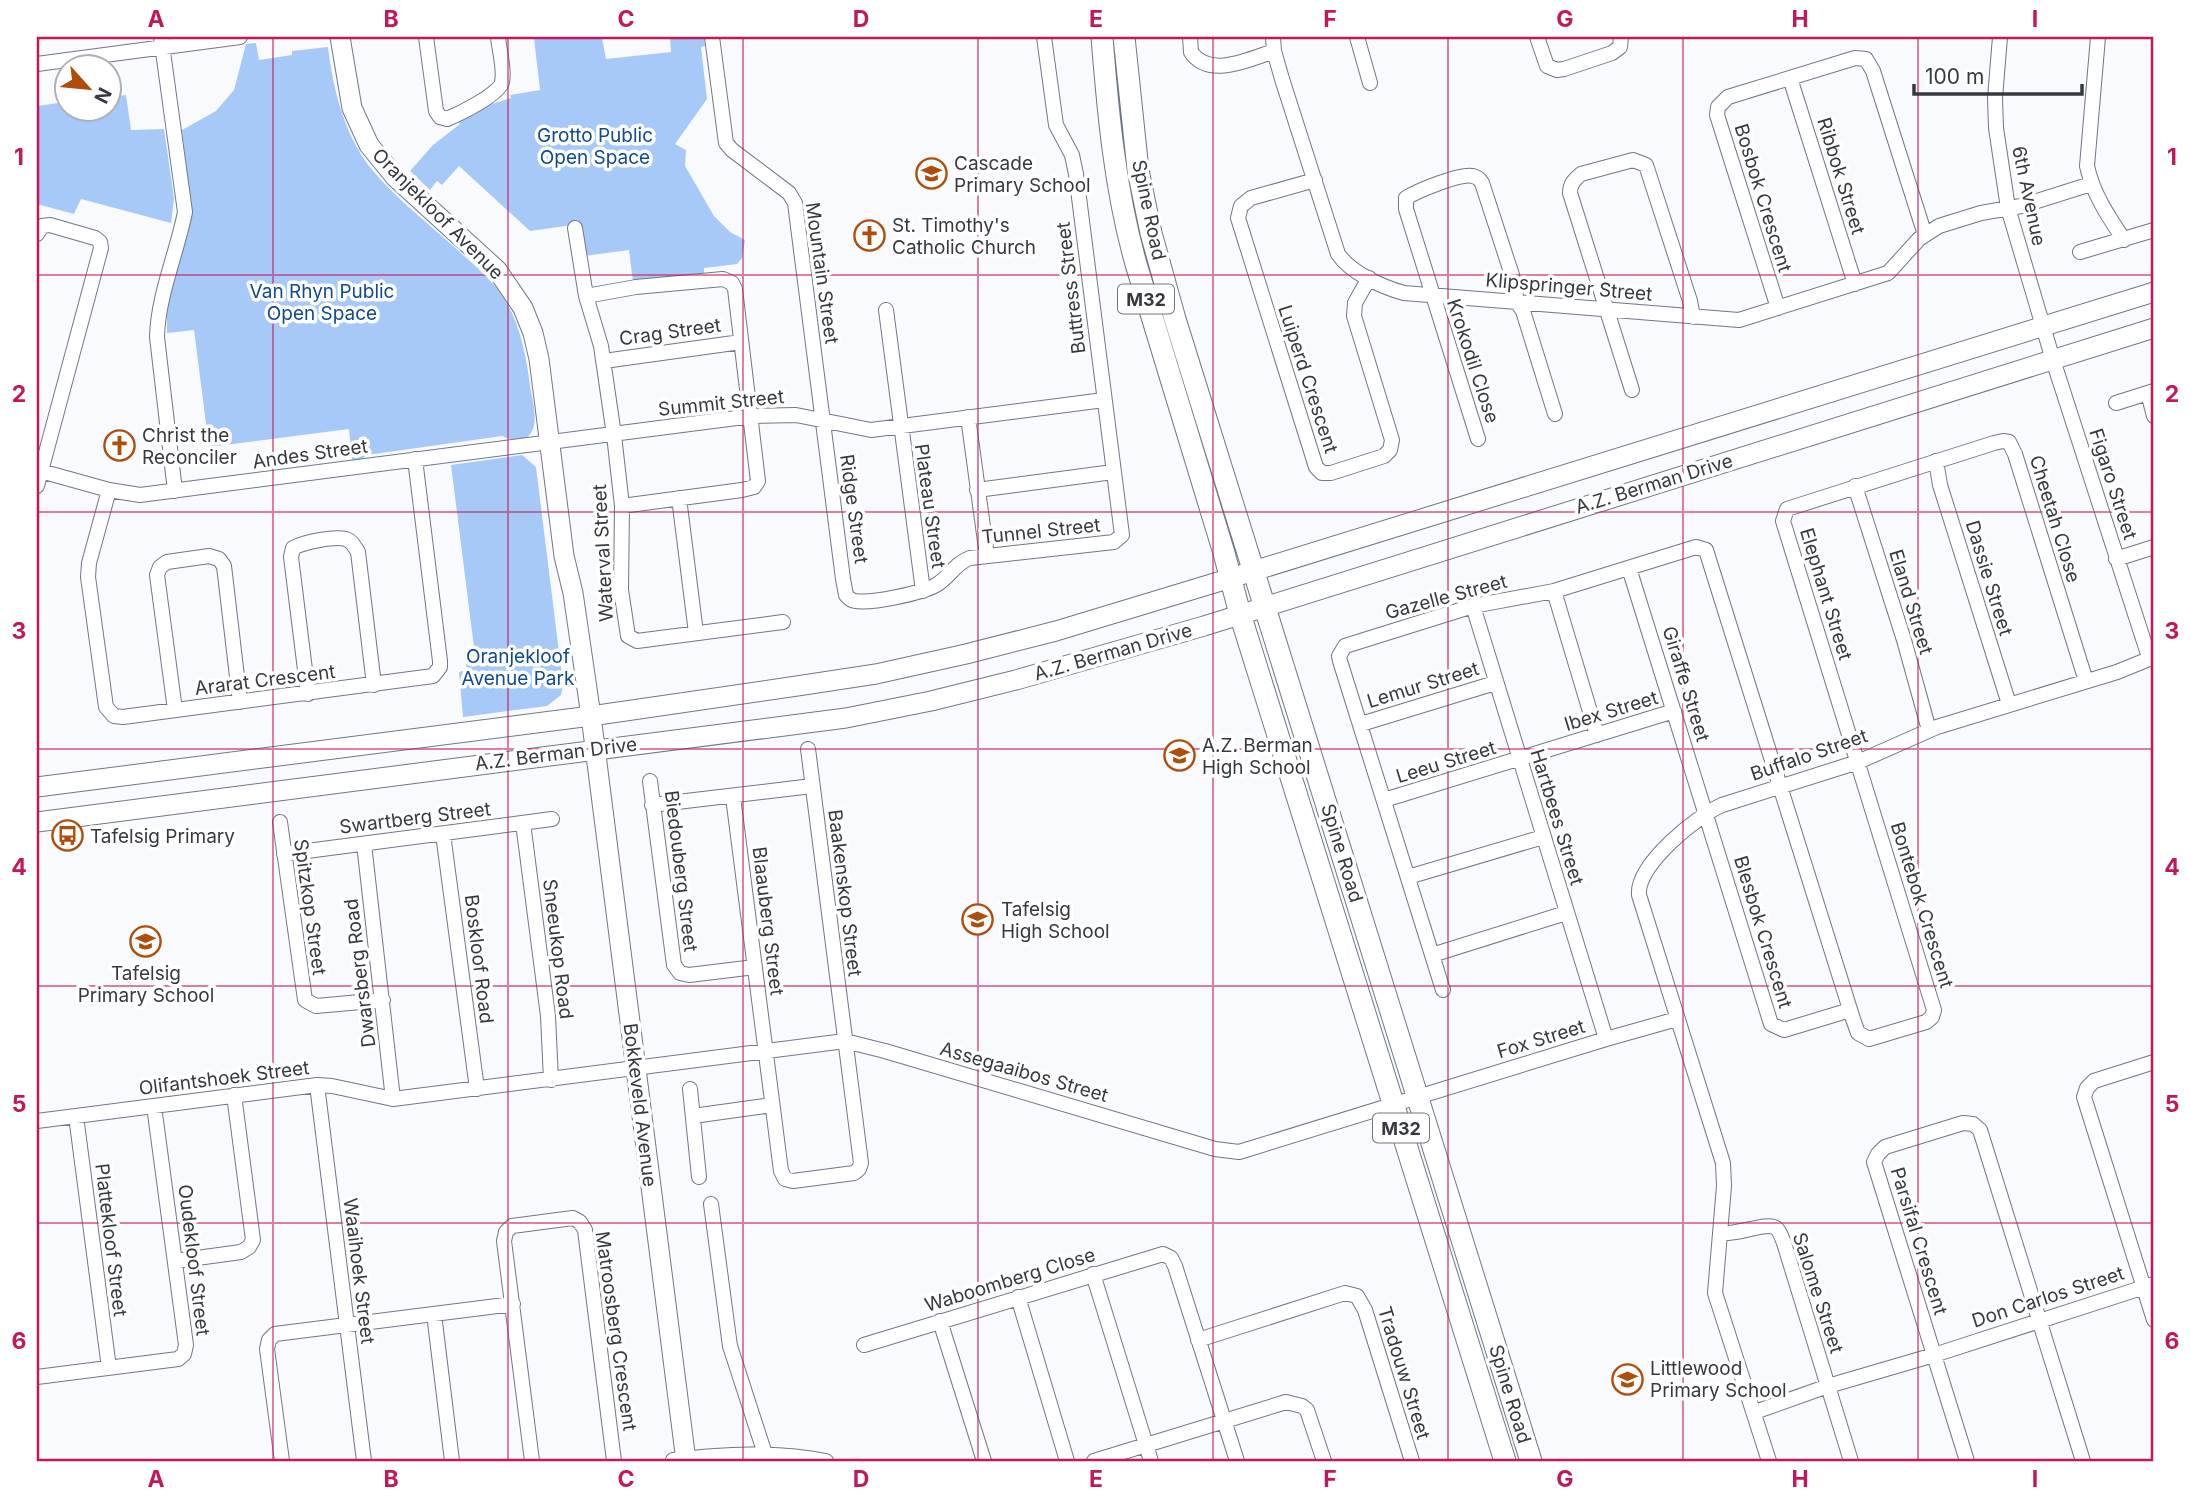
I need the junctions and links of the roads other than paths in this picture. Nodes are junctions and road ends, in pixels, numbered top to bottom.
1 (240, 37) edge
2 (340, 37) edge
3 (426, 37) edge
4 (498, 37) edge
5 (712, 37) edge
6 (1044, 37) edge
7 (1102, 37) edge
8 (1124, 37) edge
9 (1190, 37) edge
10 (1357, 37) edge
11 (1537, 37) edge
12 (1621, 37) edge
13 (2000, 37) edge
14 (2098, 37) edge
15 (162, 42) edge
16 (1274, 44) edge
17 (37, 64) edge
18 (1790, 78) junction
19 (1370, 83) dead end
20 (1315, 180) junction
21 (2091, 184) junction
22 (2008, 208) junction
23 (575, 228) dead end
24 (2154, 230) edge
25 (37, 234) edge
26 (1925, 235) junction
27 (2124, 240) junction
28 (2080, 252) dead end
29 (1368, 278) junction
30 (1855, 284) junction
31 (2154, 292) edge
32 (1432, 295) junction
33 (586, 296) junction
34 (1517, 302) junction
35 (1777, 308) junction
36 (886, 310) dead end
37 (1608, 310) junction
38 (1693, 317) junction
39 (2043, 326) junction
40 (2154, 328) edge
41 (741, 342) junction
42 (2053, 360) junction
43 (604, 361) junction
44 (1632, 390) dead end
45 (2151, 392) edge
46 (1104, 400) junction
47 (2116, 402) dead end
48 (1555, 414) dead end
49 (752, 416) junction
50 (2154, 416) edge
51 (968, 417) junction
52 (823, 421) junction
53 (900, 426) junction
54 (614, 435) junction
55 (1478, 439) dead end
56 (550, 444) junction
57 (415, 459) junction
58 (1936, 461) junction
59 (1113, 472) junction
60 (38, 476) edge
61 (1855, 486) junction
62 (109, 490) junction
63 (977, 490) junction
64 (175, 491) junction
65 (679, 498) junction
66 (622, 506) junction
67 (1120, 538) joint
68 (2154, 547) edge
69 (987, 556) junction
70 (2116, 559) junction
71 (1629, 568) junction
72 (1253, 570) junction
73 (1231, 578) junction
74 (923, 590) junction
75 (1554, 591) junction
76 (851, 600) joint
77 (1265, 606) junction
78 (1473, 606) junction
79 (1240, 614) junction
80 (783, 622) dead end
81 (696, 633) junction
82 (2153, 658) edge
83 (2086, 681) junction
84 (1495, 683) junction
85 (374, 685) junction
86 (308, 694) junction
87 (240, 702) junction
88 (2009, 705) junction
89 (175, 710) junction
90 (1674, 711) junction
91 (584, 717) junction
92 (1361, 724) junction
93 (1929, 730) junction
94 (1597, 735) junction
95 (808, 749) dead end
96 (588, 750) junction
97 (1519, 760) junction
98 (1858, 762) junction
99 (650, 781) dead end
100 (812, 786) junction
101 (1782, 786) junction
102 (37, 787) edge
103 (733, 797) junction
104 (1384, 800) junction
105 (652, 805) junction
106 (1706, 812) junction
107 (552, 820) dead end
108 (37, 822) edge
109 (279, 822) dead end
110 (523, 823) junction
111 (443, 834) junction
112 (1543, 837) junction
113 (364, 844) junction
114 (284, 854) junction
115 (1408, 877) junction
116 (1566, 913) junction
117 (1432, 954) junction
118 (755, 967) junction
119 (1443, 990) dead end
120 (383, 1000) junction
121 (1850, 1010) junction
122 (1677, 1019) junction
123 (1606, 1039) junction
124 (845, 1041) junction
125 (765, 1050) junction
126 (2154, 1062) edge
127 (629, 1068) junction
128 (551, 1080) junction
129 (317, 1085) junction
130 (477, 1089) junction
131 (690, 1089) dead end
132 (234, 1096) junction
133 (1417, 1097) junction
134 (393, 1098) junction
135 (772, 1105) junction
136 (1394, 1105) junction
137 (154, 1106) junction
138 (76, 1116) junction
139 (693, 1116) junction
140 (37, 1121) edge
141 (699, 1177) dead end
142 (711, 1204) dead end
143 (1720, 1233) junction
144 (176, 1261) junction
145 (1093, 1274) junction
146 (2149, 1286) edge
147 (1018, 1297) junction
148 (513, 1304) junction
149 (434, 1314) junction
150 (2038, 1320) junction
151 (940, 1321) junction
152 (2154, 1321) edge
153 (346, 1327) junction
154 (1198, 1340) junction
155 (864, 1345) dead end
156 (1934, 1355) junction
157 (109, 1368) junction
158 (37, 1377) edge
159 (1828, 1386) junction
160 (1755, 1412) junction
161 (1224, 1422) junction
162 (1147, 1446) junction
163 (765, 1454) junction
164 (680, 1460) edge
165 (282, 1461) edge
166 (365, 1461) edge
167 (452, 1461) edge
168 (532, 1461) edge
169 (614, 1461) edge
170 (826, 1461) edge
171 (984, 1461) edge
172 (1067, 1461) edge
173 (1094, 1461) edge
174 (1151, 1461) edge
175 (1237, 1461) edge
176 (1324, 1461) edge
177 (1412, 1461) edge
178 (1505, 1461) edge
179 (1531, 1461) edge
180 (1769, 1461) edge
181 (1851, 1461) edge
182 (1967, 1461) edge
183 (2083, 1461) edge

1 - 15 street
2 - 56 street, Oranjekloof Avenue
3 - 4 street
5 - 52 street, Mountain Street
6 - 46 street, Buttress Street
7 - 73 main road, Spine Road / M32
8 - 72 main road, Spine Road / M32
9 - 16 street
10 - 19 street
11 - 12 street
13 - 22 street, 6th Avenue
14 - 21 street
15 - 17 street
15 - 64 street
16 - 20 street, Klipspringer Street
18 - 26 street, Bosbok Crescent
18 - 30 street, Ribbok Street
18 - 35 street, Bosbok Crescent
20 - 29 street, Klipspringer Street
20 - 29 street, Luiperd Crescent
21 - 22 street, Klipspringer Street
21 - 27 street
22 - 26 street, Klipspringer Street
22 - 39 street, 6th Avenue
23 - 33 street, Waterval Street
24 - 27 street
25 - 60 street
26 - 30 street, Klipspringer Street
27 - 28 street
29 - 32 street, Klipspringer Street
30 - 35 street, Klipspringer Street
31 - 39 street, A.Z. Berman Drive
32 - 34 street, Klipspringer Street
32 - 34 street, Krokodil Close
32 - 55 street, Krokodil Close
33 - 41 street
33 - 43 street, Waterval Street
34 - 37 street, Klipspringer Street
34 - 48 street
35 - 38 street, Klipspringer Street
36 - 53 street, Plateau Street
37 - 38 street, Klipspringer Street
37 - 38 street
37 - 44 street
39 - 42 street, 6th Avenue
39 - 72 street, A.Z. Berman Drive
40 - 42 street, A.Z. Berman Drive
41 - 43 street, Crag Street
41 - 49 street
42 - 70 street, Figaro Street
42 - 77 street, A.Z. Berman Drive
43 - 54 street, Waterval Street
45 - 47 street
45 - 50 street
46 - 51 street, Summit Street
46 - 59 street, Buttress Street
49 - 52 street, Summit Street
49 - 54 street, Summit Street
49 - 65 street
51 - 53 street, Summit Street
51 - 63 street
52 - 53 street, Summit Street
52 - 76 street, Ridge Street
53 - 74 street, Plateau Street
54 - 56 street, Summit Street
54 - 66 street, Waterval Street
56 - 57 street, Andes Street
56 - 91 street, Oranjekloof Avenue
57 - 64 street, Andes Street
57 - 85 street, Ararat Crescent
58 - 61 street, Elephant Street
58 - 83 street, Cheetah Close
58 - 88 street, Dassie Street
59 - 63 street
59 - 67 street, Buttress Street
60 - 62 street, Andes Street
61 - 93 street, Eland Street
61 - 98 street, Elephant Street
62 - 64 street, Andes Street
62 - 89 street, Ararat Crescent
63 - 69 street
65 - 66 street
65 - 81 street
66 - 81 street, Waterval Street
67 - 69 street, Tunnel Street
68 - 70 street
69 - 74 street, Tunnel Street
70 - 82 street, Figaro Street
71 - 75 street, Gazelle Street
71 - 90 street, Giraffe Street
71 - 101 street, Gazelle Street
72 - 73 street, A.Z. Berman Drive
72 - 77 main road, Spine Road / M32
73 - 79 main road, Spine Road / M32
73 - 91 street, A.Z. Berman Drive
74 - 76 street, Tunnel Street
75 - 78 street, Gazelle Street
75 - 94 street
77 - 79 street, A.Z. Berman Drive
77 - 133 main road, Spine Road / M32
78 - 84 street, Hartbees Street
78 - 92 street, Gazelle Street
79 - 96 street, A.Z. Berman Drive
79 - 136 main road, Spine Road / M32
80 - 81 street, Waterval Street
82 - 83 street, Buffalo Street
83 - 88 street, Buffalo Street
84 - 92 street, Lemur Street
84 - 97 street, Hartbees Street
85 - 86 street, Ararat Crescent
85 - 86 street
86 - 87 street, Ararat Crescent
87 - 89 street, Ararat Crescent
87 - 89 street
88 - 93 street, Buffalo Street
90 - 94 street, Ibex Street
90 - 106 street, Giraffe Street
91 - 96 street, Bokkeveld Avenue
91 - 102 street, A.Z. Berman Drive
92 - 104 street, Gazelle Street
93 - 98 street, Buffalo Street
94 - 97 street, Ibex Street
95 - 100 street, Baakenskop Street
96 - 108 street, A.Z. Berman Drive
96 - 127 street, Bokkeveld Avenue
97 - 104 street, Leeu Street
97 - 112 street, Hartbees Street
98 - 101 street, Buffalo Street
98 - 121 street, Bontebok Crescent
99 - 105 street, Biedouberg Street
100 - 103 street
100 - 124 street, Baakenskop Street
101 - 106 street, Buffalo Street
101 - 121 street, Bontebok Crescent
103 - 105 street
103 - 118 street, Blaauberg Street
104 - 115 street, Gazelle Street
105 - 118 street, Biedouberg Street
106 - 121 street, Blesbok Crescent
106 - 122 street, Buffalo Street
107 - 110 street, Swartberg Street
109 - 114 street, Spitzkop Street
110 - 111 street, Swartberg Street
110 - 128 street, Sneeukop Road
111 - 113 street, Swartberg Street
111 - 130 street, Boskloof Road
112 - 115 street
112 - 116 street, Hartbees Street
113 - 114 street, Swartberg Street
113 - 120 street, Dwarsberg Road
114 - 120 street, Spitzkop Street
115 - 117 street, Gazelle Street
116 - 117 street
116 - 123 street, Hartbees Street
117 - 119 street, Gazelle Street
118 - 125 street, Blaauberg Street
120 - 134 street, Dwarsberg Road
122 - 123 street, Fox Street
122 - 143 street, Buffalo Street
123 - 133 street, Fox Street
124 - 125 street, Assegaaibos Street
124 - 135 street, Baakenskop Street
124 - 136 street, Assegaaibos Street
125 - 127 street, Assegaaibos Street
125 - 135 street, Blaauberg Street
126 - 146 street
127 - 128 street, Olifantshoek Street
127 - 164 street, Bokkeveld Avenue
128 - 130 street, Olifantshoek Street
129 - 132 street, Olifantshoek Street
129 - 134 street, Olifantshoek Street
129 - 153 street, Waaihoek Street
130 - 134 street, Olifantshoek Street
131 - 139 street
132 - 137 street, Olifantshoek Street
132 - 144 street
133 - 136 street, Fox Street
133 - 179 main road, Spine Road / M32
135 - 139 street
136 - 178 main road, Spine Road / M32
137 - 138 street, Olifantshoek Street
137 - 144 street, Oudekloof Street
138 - 140 street, Olifantshoek Street
138 - 157 street, Plattekloof Street
139 - 141 street
142 - 163 street
143 - 159 street, Salome Street
143 - 160 street, Buffalo Street
144 - 157 street, Oudekloof Street
145 - 147 street, Waboomberg Close
145 - 154 street, Waboomberg Close
145 - 162 street
146 - 150 street, Don Carlos Street
146 - 152 street
147 - 151 street, Waboomberg Close
147 - 172 street
148 - 149 street
148 - 168 street, Matroosberg Crescent
148 - 169 street, Matroosberg Crescent
149 - 153 street
149 - 167 street
150 - 156 street, Don Carlos Street
150 - 156 street, Parsifal Crescent
150 - 183 street
151 - 155 street, Waboomberg Close
151 - 171 street
153 - 165 street
153 - 166 street, Waaihoek Street
154 - 161 street
154 - 177 street, Tradouw Street
156 - 159 street, Don Carlos Street
156 - 182 street
157 - 158 street, Oudekloof Street
159 - 160 street, Don Carlos Street
159 - 181 street, Salome Street
160 - 180 street, Buffalo Street
161 - 162 street
161 - 175 street
161 - 176 street
162 - 173 street
162 - 174 street
163 - 164 street
163 - 170 street

